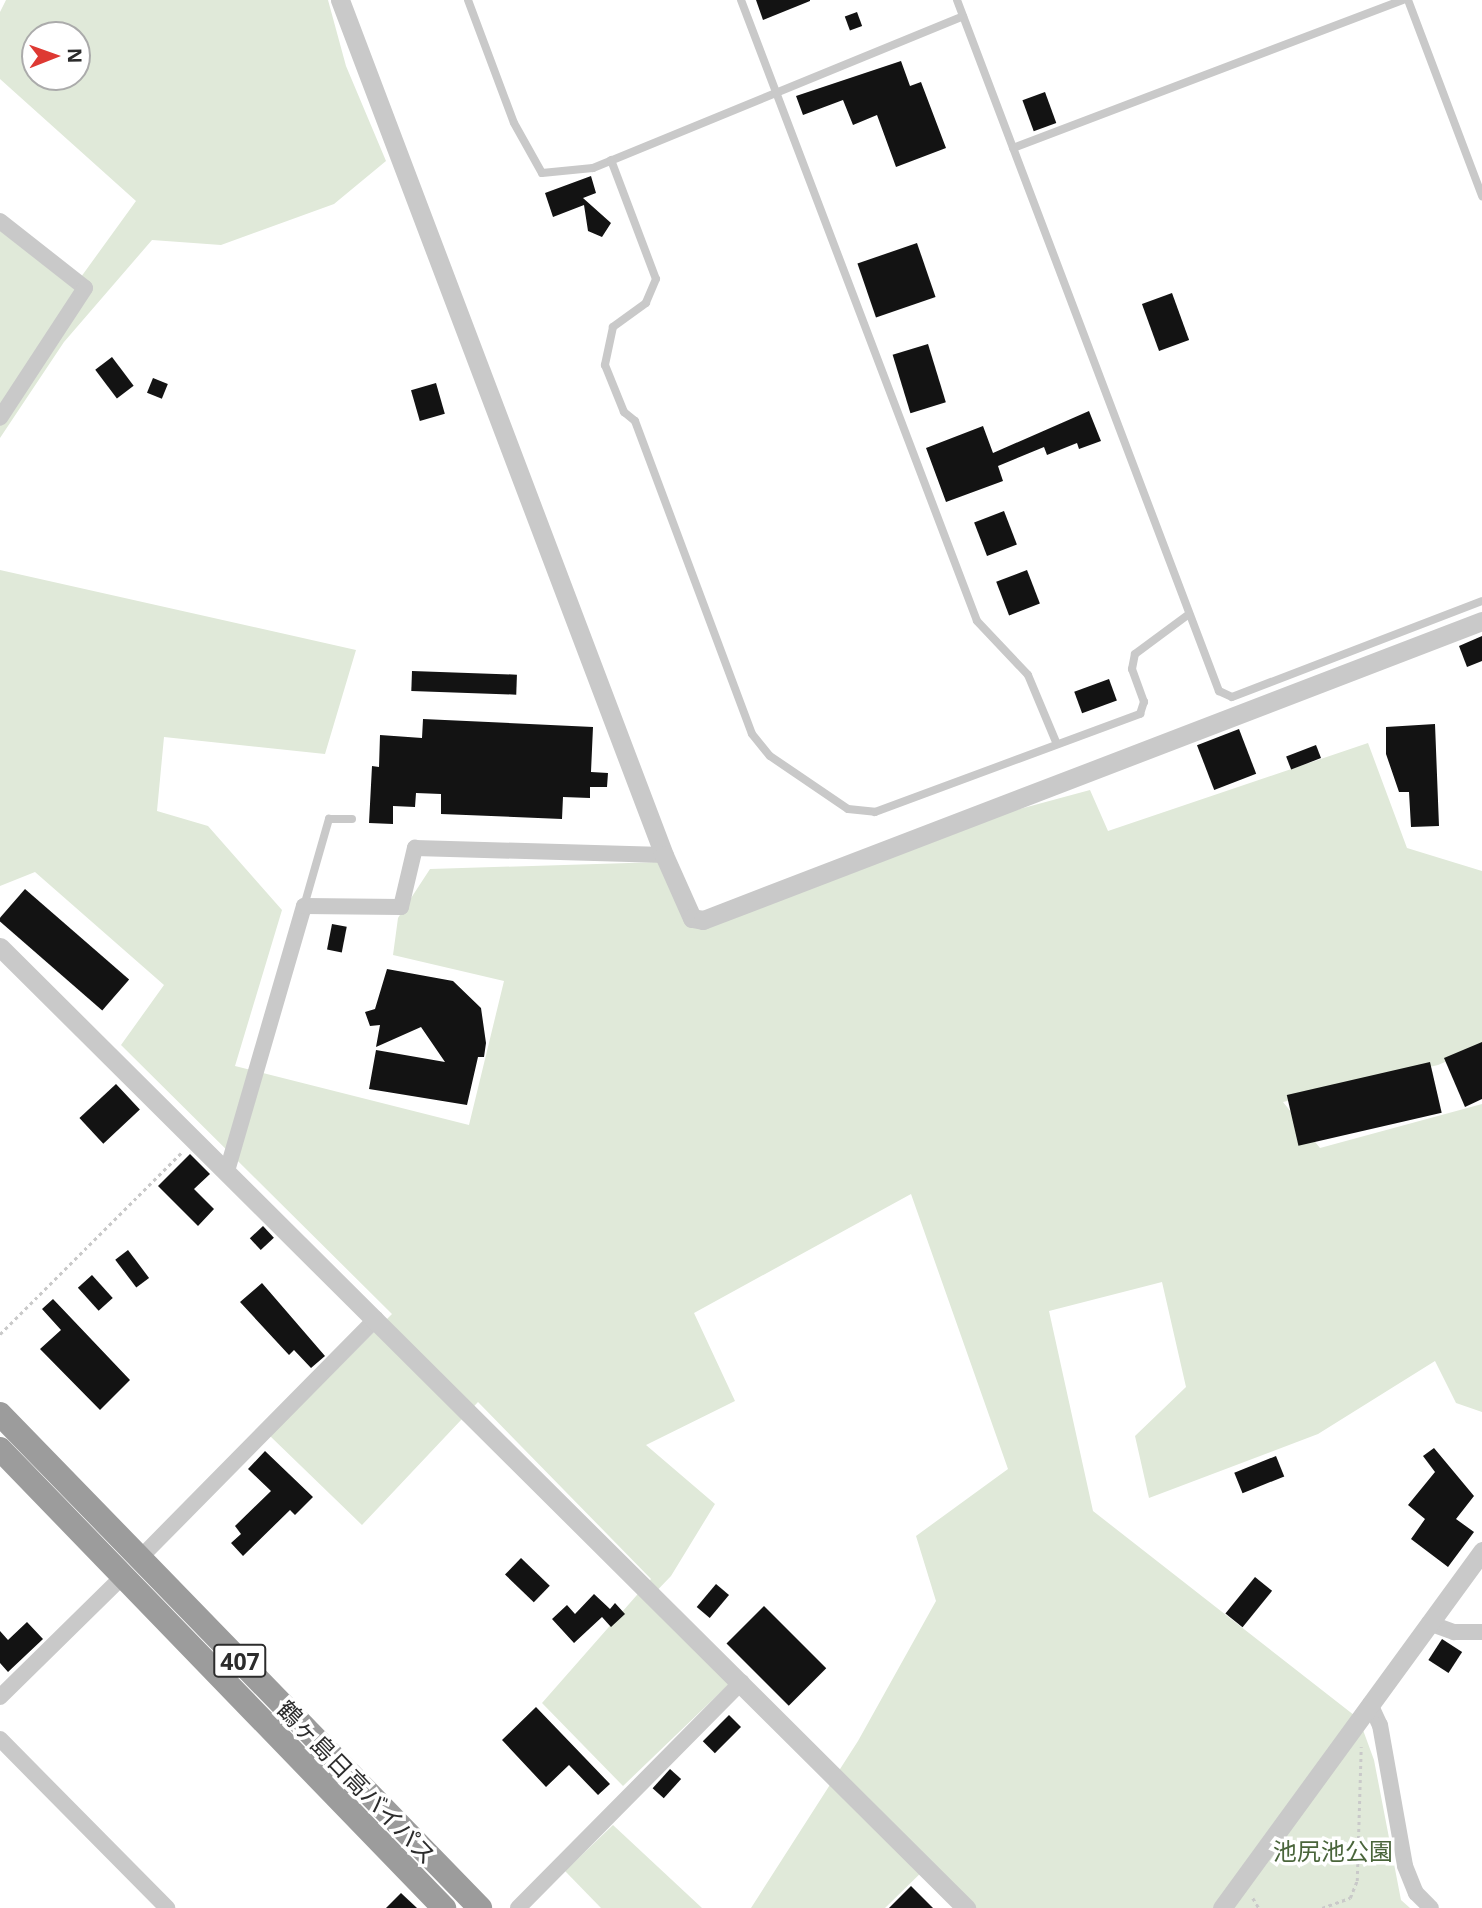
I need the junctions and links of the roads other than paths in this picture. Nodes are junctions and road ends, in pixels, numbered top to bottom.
1 (340, 0) edge
2 (468, 0) edge
3 (741, 0) edge
4 (957, 0) edge
5 (1403, 0) edge
6 (1408, 0) edge
7 (963, 16) junction
8 (776, 93) junction
9 (1013, 148) junction
10 (611, 160) junction
11 (1482, 196) edge
12 (0, 221) edge
13 (0, 418) edge
14 (1482, 601) edge
15 (1189, 614) junction
16 (1482, 621) edge
17 (1056, 742) junction
18 (352, 819) dead end
19 (664, 855) junction
20 (304, 906) junction
21 (4, 957) edge
22 (227, 1171) junction
23 (376, 1319) junction
24 (0, 1414) edge
25 (0, 1449) edge
26 (1482, 1551) edge
27 (140, 1558) junction
28 (123, 1576) junction
29 (1429, 1623) junction
30 (1482, 1632) edge
31 (742, 1682) junction
32 (0, 1697) edge
33 (1370, 1704) junction
34 (0, 1739) edge
35 (167, 1908) edge
36 (444, 1908) edge
37 (480, 1908) edge
38 (518, 1908) edge
39 (966, 1908) edge
40 (1222, 1908) edge
41 (1431, 1908) edge

1 - 19 street
2 - 10 lane
3 - 8 lane
4 - 7 lane
5 - 9 lane
6 - 11 lane
7 - 8 lane
7 - 9 lane
8 - 10 lane
8 - 17 lane
9 - 15 lane
10 - 17 lane
12 - 13 street
14 - 15 lane
15 - 17 lane
16 - 19 street
18 - 20 lane
19 - 20 street
20 - 22 street
21 - 22 street
22 - 23 street
23 - 27 street
23 - 31 street
24 - 27 highway, 鶴ヶ島日高バイパス / 407
25 - 28 highway, 鶴ヶ島日高バイパス / 407
26 - 29 street
27 - 37 highway, 鶴ヶ島日高バイパス / 407
28 - 32 street
28 - 36 highway, 鶴ヶ島日高バイパス / 407
29 - 30 street
29 - 33 street
31 - 38 street
31 - 39 street
33 - 40 street
33 - 41 street
34 - 35 street

